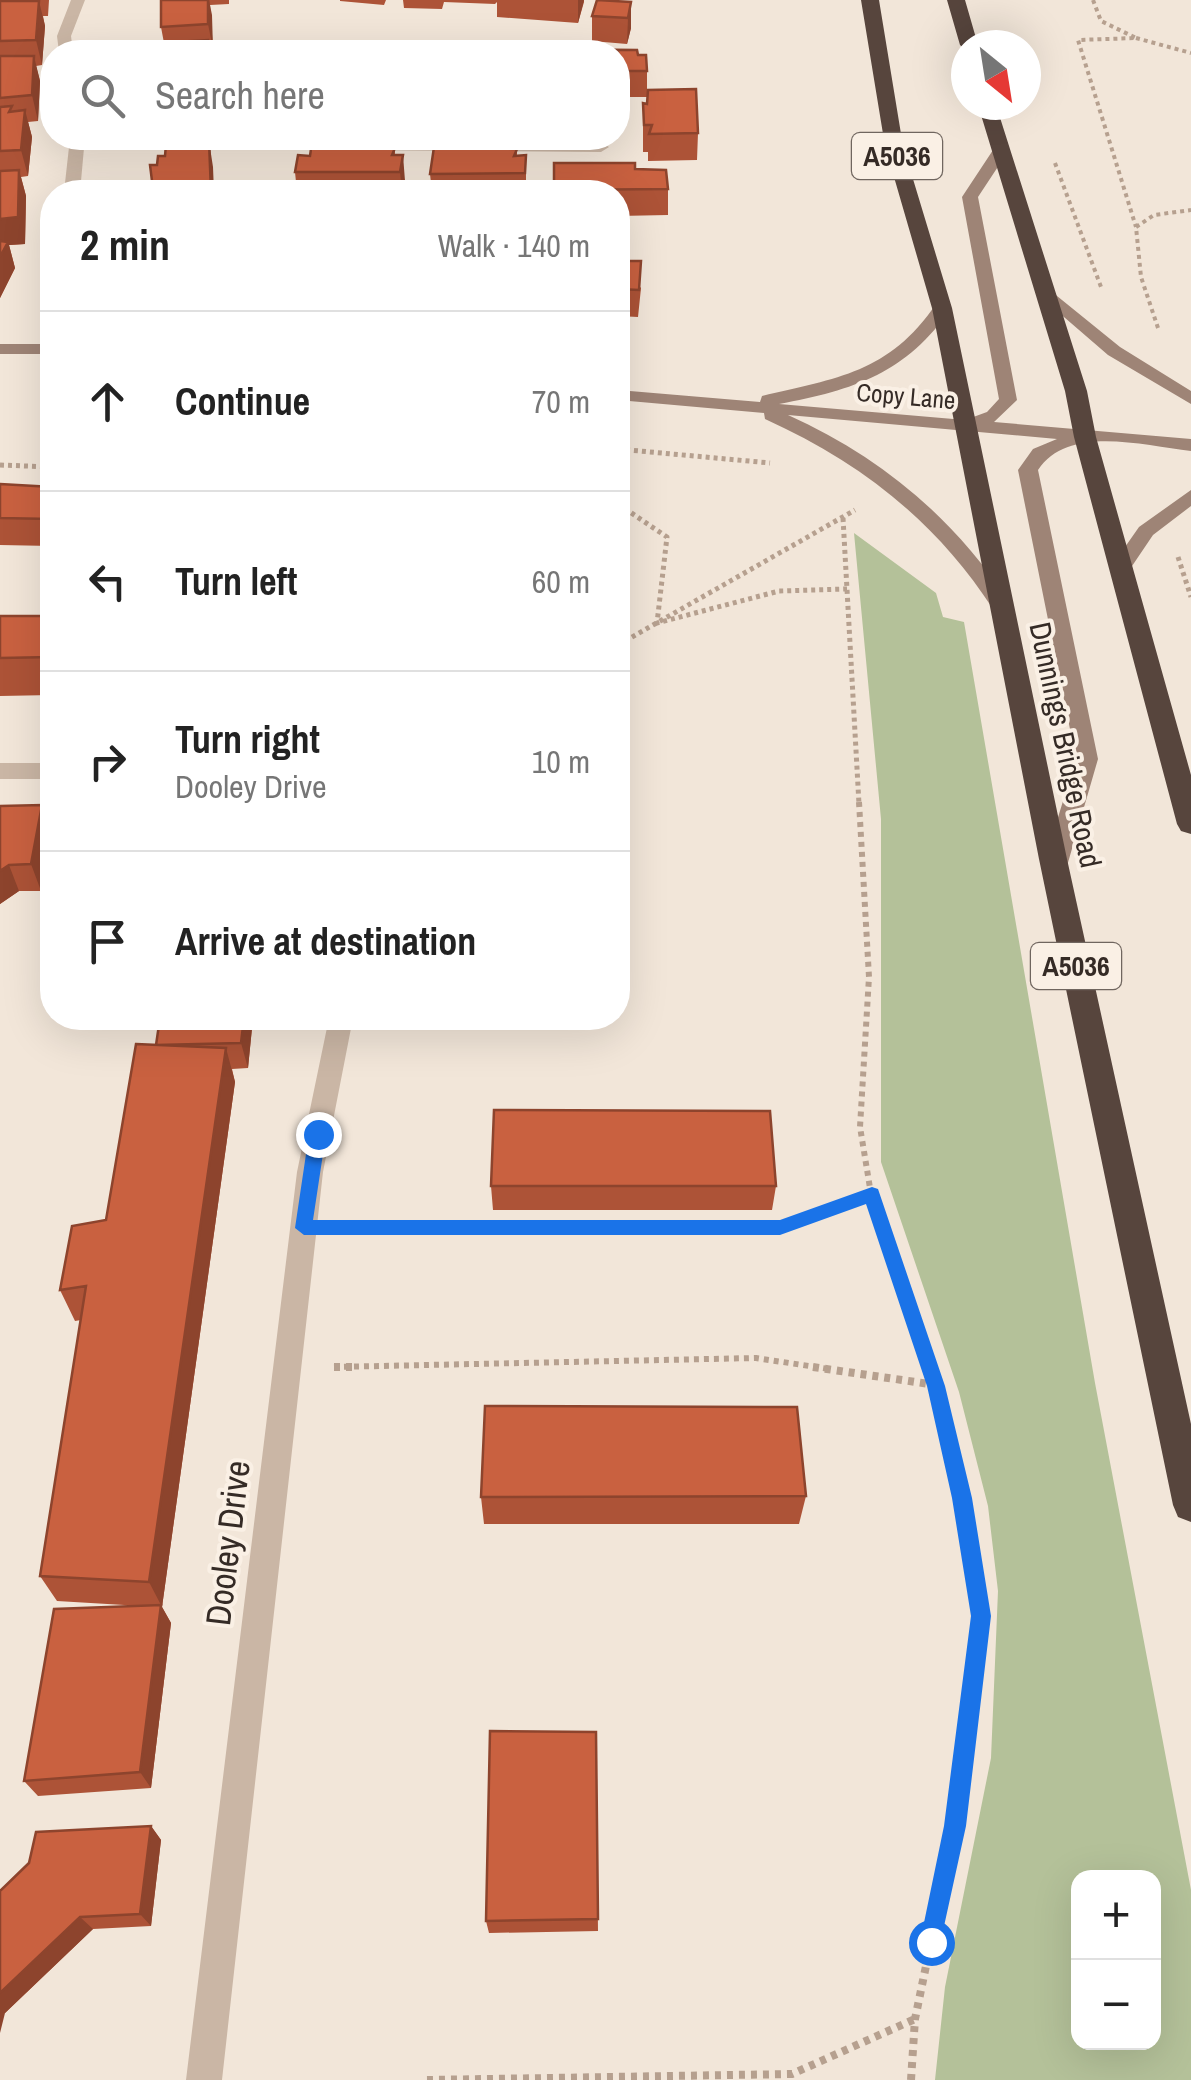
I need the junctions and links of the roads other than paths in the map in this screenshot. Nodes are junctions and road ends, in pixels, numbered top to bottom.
1 (78, 0) edge
2 (870, 0) edge
3 (956, 0) edge
4 (965, 30) edge
5 (64, 40) edge
6 (991, 120) edge
7 (76, 150) edge
8 (601, 150) edge
9 (1000, 150) junction
10 (600, 166) edge
11 (73, 180) edge
12 (1042, 288) junction
13 (942, 308) junction
14 (0, 349) edge
15 (40, 349) edge
16 (630, 395) edge
17 (1191, 399) edge
18 (744, 406) junction
19 (964, 426) junction
20 (1085, 437) junction
21 (1191, 445) edge
22 (1191, 496) edge
23 (1121, 567) junction
24 (1000, 604) junction
25 (0, 771) edge
26 (40, 772) edge
27 (1191, 824) edge
28 (1055, 866) junction
29 (339, 1030) edge
30 (1191, 1504) edge
31 (204, 2080) edge

1 - 5 street
2 - 13 highway, Dunnings Bridge Road / A5036
3 - 4 highway
6 - 9 highway
7 - 11 street
8 - 10 street
9 - 12 highway
9 - 19 main road
12 - 17 main road
12 - 20 highway
13 - 18 main road
13 - 19 highway, Dunnings Bridge Road / A5036
14 - 15 main road
16 - 18 main road, Copy Lane
18 - 19 main road, Copy Lane
18 - 24 main road
19 - 20 main road, Copy Lane
19 - 24 highway, Dunnings Bridge Road / A5036
20 - 21 main road, Copy Lane
20 - 23 highway
20 - 28 main road
22 - 23 main road
23 - 27 highway
24 - 28 highway, Dunnings Bridge Road / A5036
25 - 26 street
28 - 30 highway, Dunnings Bridge Road / A5036
29 - 31 street, Dooley Drive

